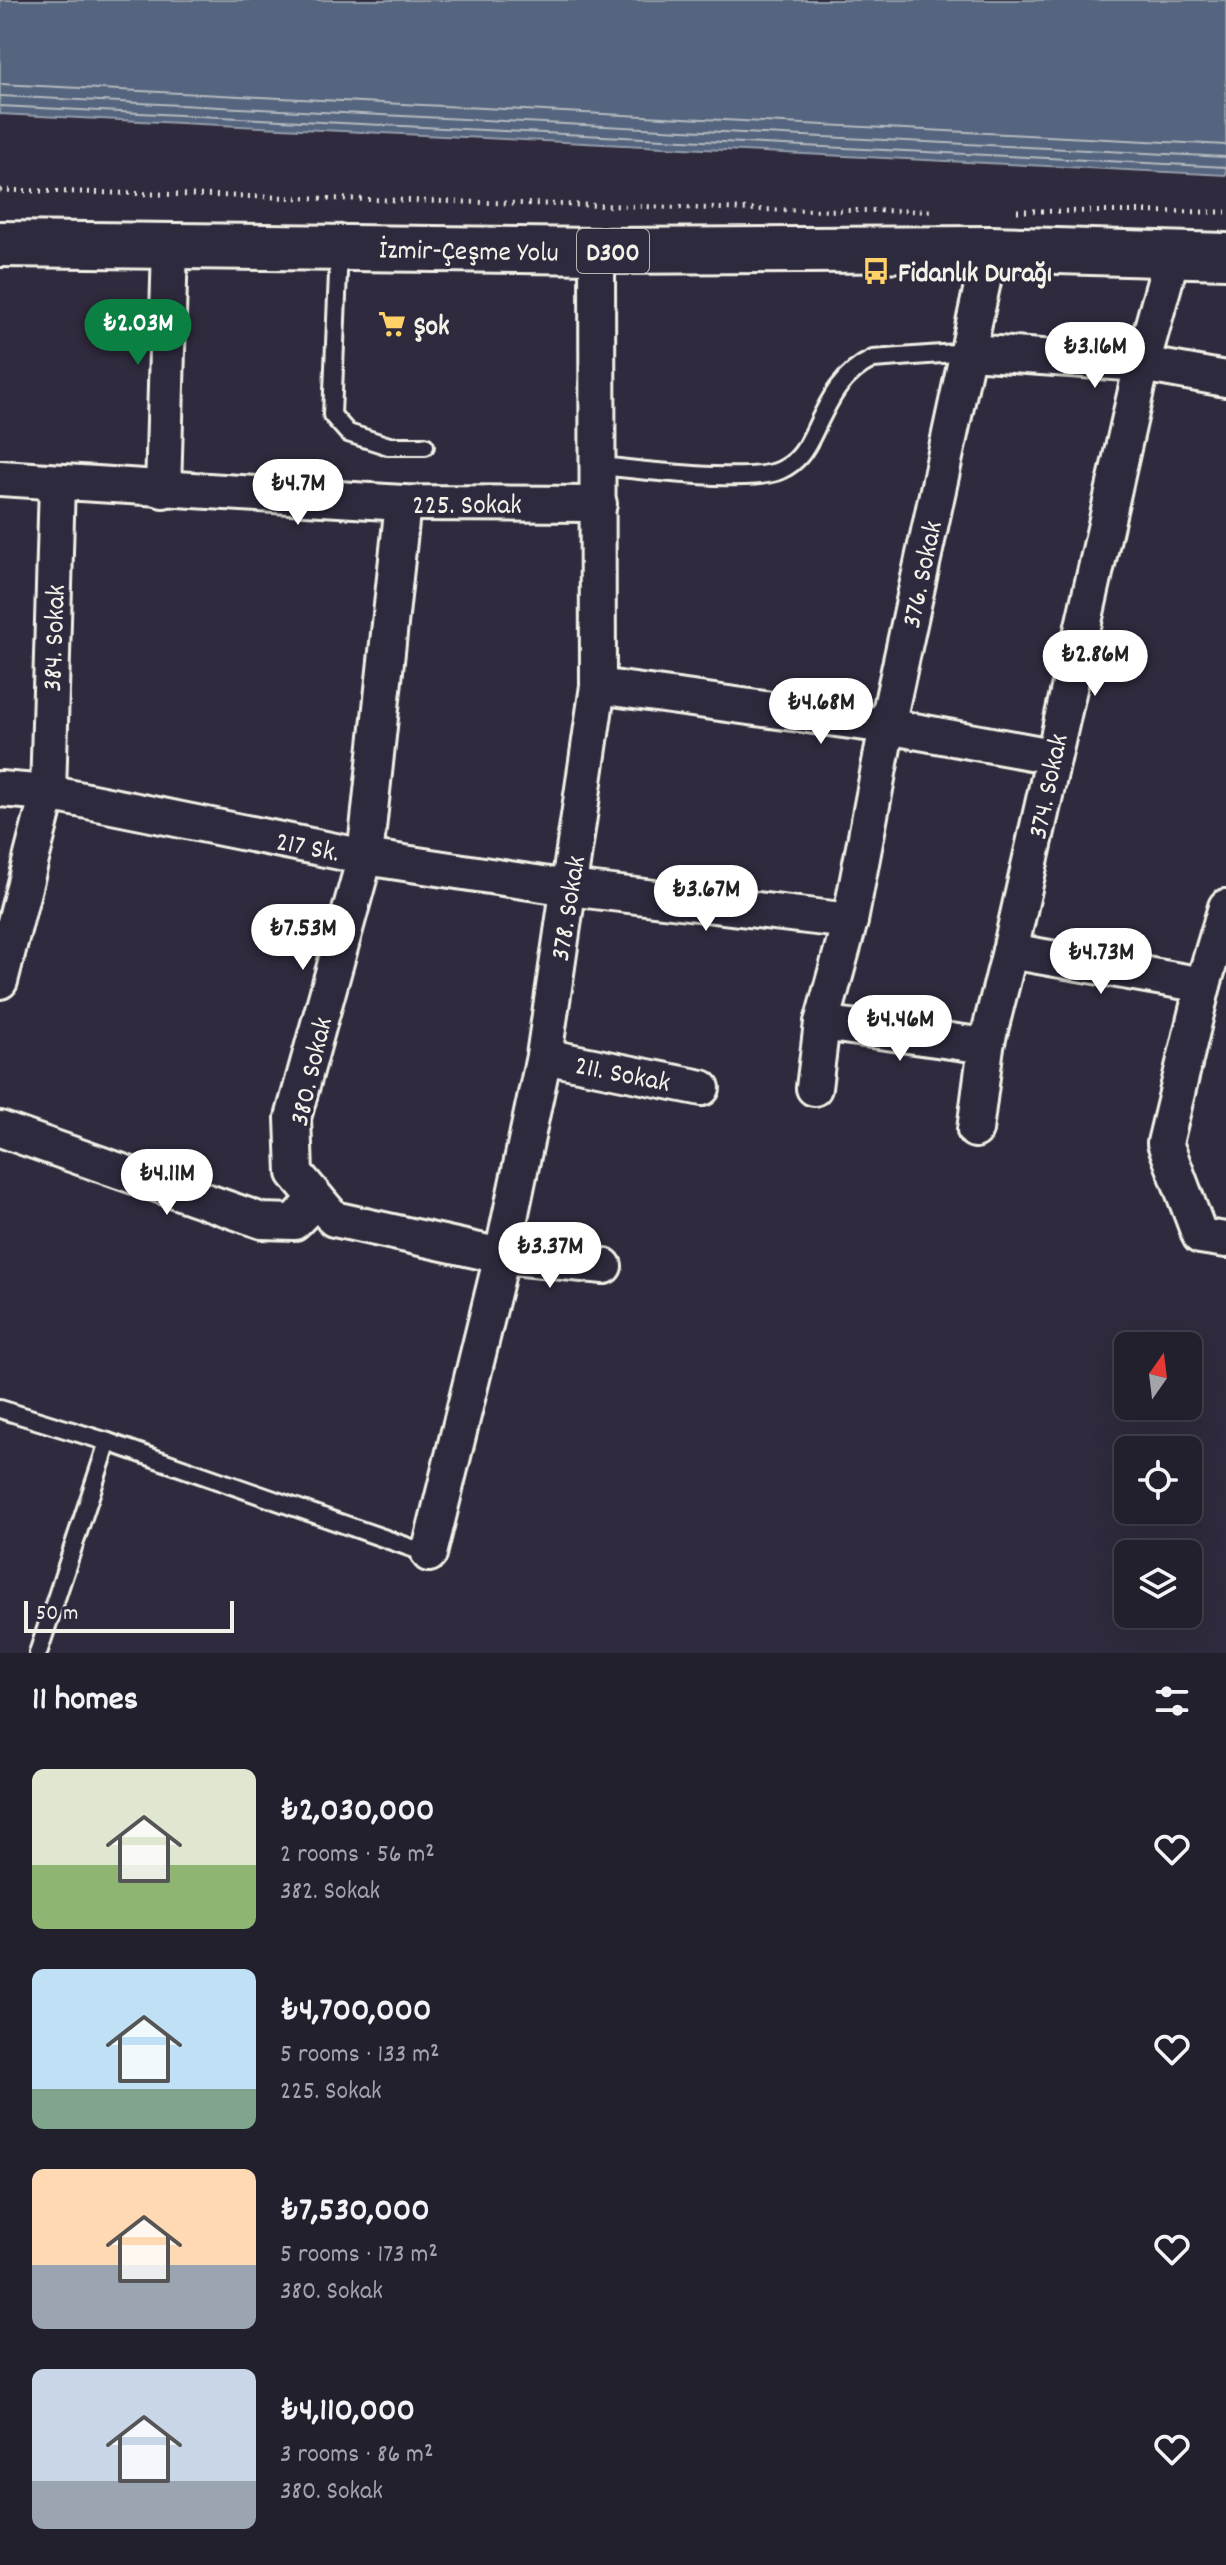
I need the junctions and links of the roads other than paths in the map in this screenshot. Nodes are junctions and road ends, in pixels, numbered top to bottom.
1 (0, 244) edge
2 (170, 246) junction
3 (339, 248) junction
4 (990, 249) junction
5 (597, 251) junction
6 (1172, 256) junction
7 (1226, 256) edge
8 (969, 352) junction
9 (1142, 364) junction
10 (1226, 379) edge
11 (425, 446) dead end
12 (598, 466) junction
13 (0, 478) edge
14 (57, 483) junction
15 (163, 490) junction
16 (403, 503) junction
17 (599, 504) junction
18 (598, 686) junction
19 (887, 726) junction
20 (1052, 756) junction
21 (0, 789) edge
22 (48, 793) junction
23 (365, 857) junction
24 (569, 888) junction
25 (1225, 915) edge
26 (850, 921) junction
27 (1010, 951) junction
28 (0, 981) edge
29 (1203, 985) junction
30 (822, 1023) junction
31 (986, 1046) junction
32 (544, 1056) junction
33 (702, 1088) dead end
34 (814, 1088) dead end
35 (0, 1129) edge
36 (975, 1130) dead end
37 (317, 1199) junction
38 (1226, 1240) edge
39 (502, 1256) junction
40 (604, 1266) dead end
41 (0, 1409) edge
42 (108, 1442) junction
43 (429, 1554) joint
44 (38, 1653) edge

1 - 2 highway, İzmir-Çeşme Yolu / D300
2 - 3 highway, İzmir-Çeşme Yolu / D300
2 - 15 street
3 - 5 highway, İzmir-Çeşme Yolu / D300
3 - 11 lane
4 - 5 highway, İzmir-Çeşme Yolu / D300
4 - 6 highway, İzmir-Çeşme Yolu / D300
4 - 8 street, 376. Sokak
5 - 12 street, 378. Sokak
6 - 7 highway, İzmir-Çeşme Yolu / D300
6 - 9 street, 374. Sokak
8 - 9 street
8 - 12 lane
8 - 19 street, 376. Sokak
9 - 10 street
9 - 20 street, 374. Sokak
12 - 17 street, 378. Sokak
13 - 14 street, 225. Sokak
14 - 15 street, 225. Sokak
14 - 22 street, 384. Sokak
15 - 16 street, 225. Sokak
16 - 17 street, 225. Sokak
16 - 23 street, 380. Sokak
17 - 18 street, 378. Sokak
18 - 19 street
18 - 24 street, 378. Sokak
19 - 20 street
19 - 26 street, 376. Sokak
20 - 27 street, 374. Sokak
21 - 22 street, 217 Sk.
22 - 23 street, 217 Sk.
22 - 28 street, 384. Sokak
23 - 24 street, 217 Sk.
23 - 37 street, 380. Sokak
24 - 26 street, 217 Sk.
24 - 32 street, 378. Sokak
25 - 29 street
26 - 30 street, 376. Sokak
27 - 29 street
27 - 31 street, 374. Sokak
29 - 38 street
30 - 31 street
30 - 34 street, 376. Sokak
31 - 36 street, 374. Sokak
32 - 33 street, 211. Sokak
32 - 39 street, 378. Sokak
35 - 37 street
37 - 39 street, 380. Sokak
39 - 40 street, 380. Sokak
39 - 43 street, 378. Sokak
41 - 42 lane
42 - 43 lane
42 - 44 lane

